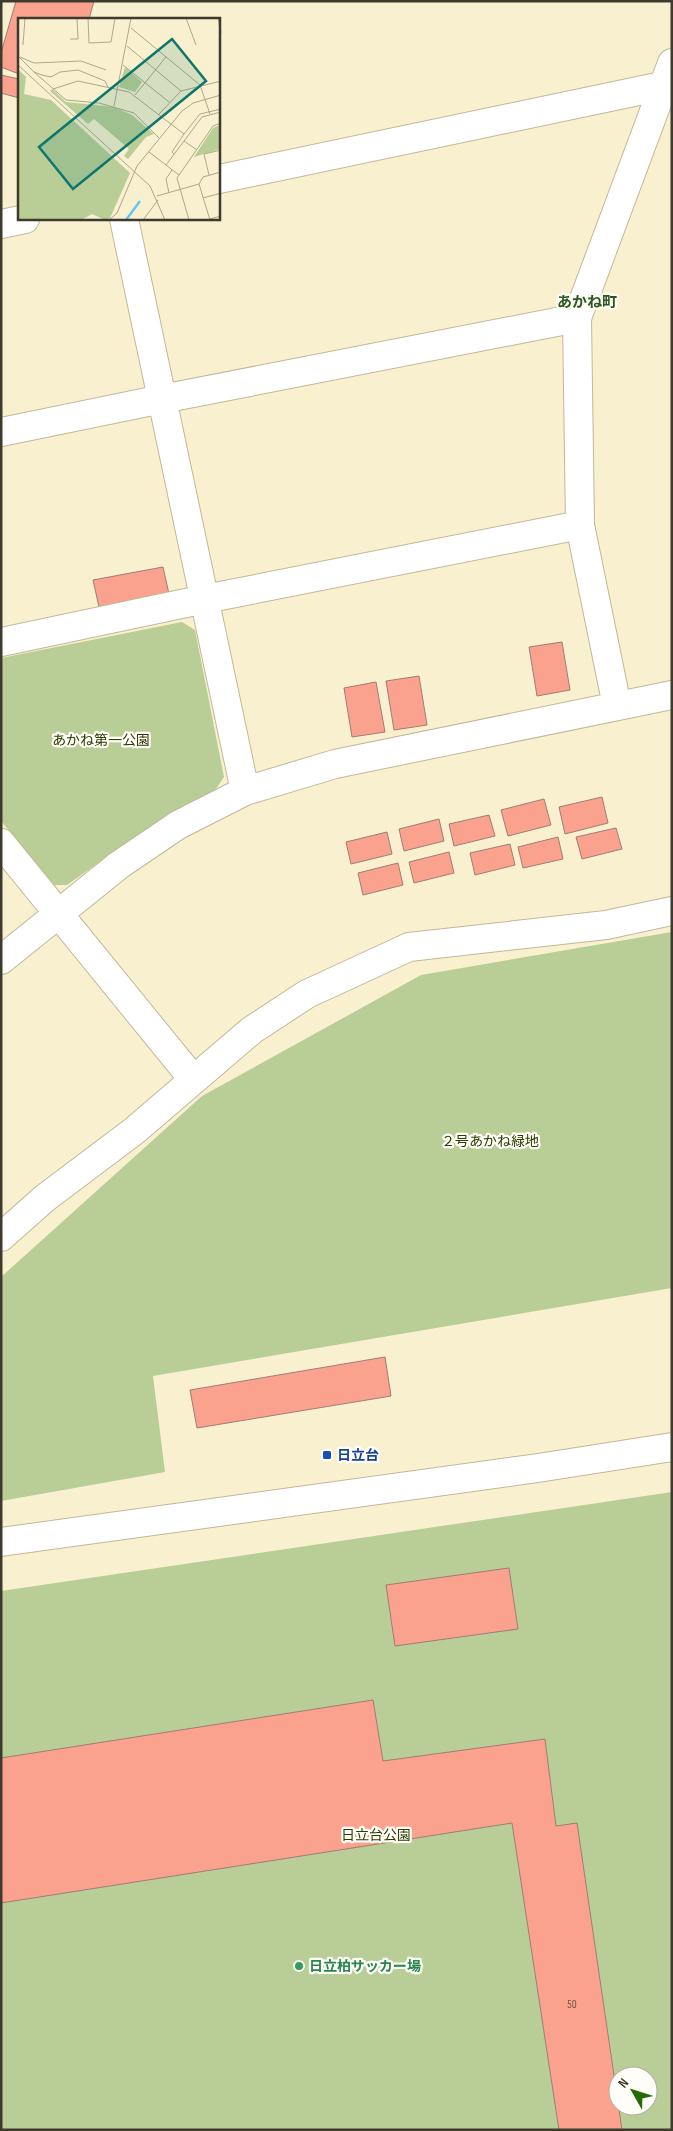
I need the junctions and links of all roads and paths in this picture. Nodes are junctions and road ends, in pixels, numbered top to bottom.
1 (668, 80) edge
2 (220, 179) edge
3 (20, 220) edge
4 (124, 220) edge
5 (1, 224) edge
6 (577, 318) junction
7 (162, 399) junction
8 (1, 432) edge
9 (580, 525) junction
10 (205, 599) junction
11 (1, 642) edge
12 (672, 695) edge
13 (617, 706) junction
14 (245, 791) junction
15 (1, 843) edge
16 (672, 911) edge
17 (58, 914) junction
18 (1, 960) edge
19 (193, 1079) junction
20 (1, 1237) edge
21 (672, 1446) edge
22 (1, 1542) edge

1 - 2 street
1 - 6 street
3 - 5 street
4 - 7 street
6 - 7 street
6 - 9 street
7 - 8 street
7 - 10 street
9 - 10 street
9 - 13 street
10 - 11 street
10 - 14 street
12 - 13 street
13 - 14 street
14 - 17 street
15 - 17 street
16 - 19 street
17 - 18 street
17 - 19 street
19 - 20 street
21 - 22 street

